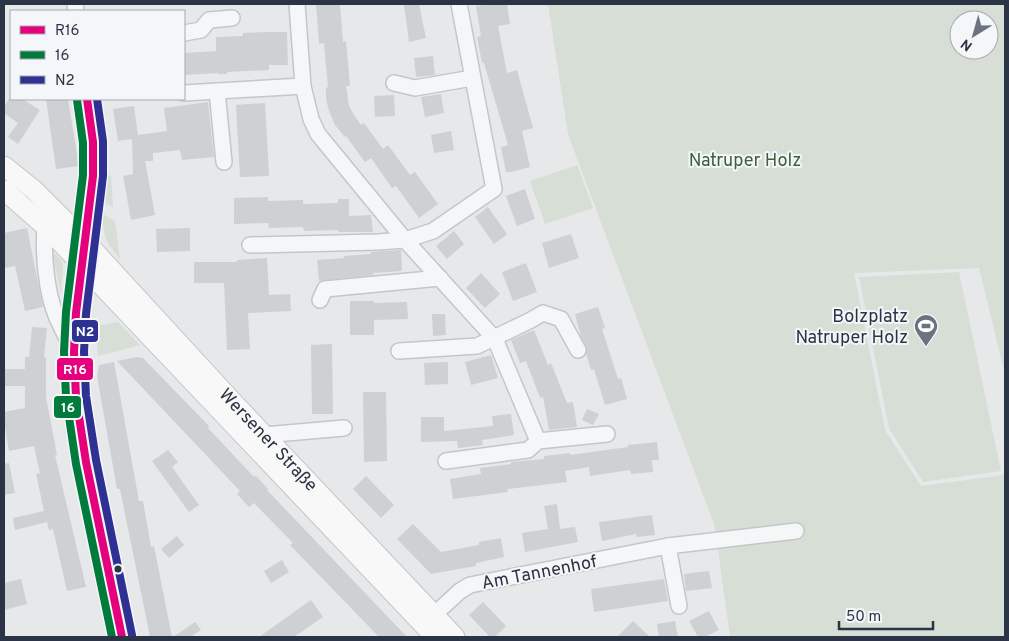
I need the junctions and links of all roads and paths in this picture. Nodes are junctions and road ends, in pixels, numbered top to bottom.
1 (297, 4) edge
2 (459, 4) edge
3 (232, 18) dead end
4 (185, 33) edge
5 (472, 78) junction
6 (394, 83) dead end
7 (303, 86) junction
8 (217, 91) junction
9 (185, 93) edge
10 (87, 100) edge
11 (224, 162) dead end
12 (4, 166) edge
13 (4, 190) edge
14 (45, 226) junction
15 (405, 240) junction
16 (85, 241) junction
17 (250, 245) dead end
18 (82, 266) junction
19 (440, 278) junction
20 (320, 300) dead end
21 (495, 338) junction
22 (578, 350) dead end
23 (399, 351) dead end
24 (74, 352) junction
25 (344, 428) dead end
26 (607, 434) dead end
27 (264, 435) junction
28 (538, 441) junction
29 (446, 461) dead end
30 (796, 531) dead end
31 (668, 546) junction
32 (679, 606) dead end
33 (431, 626) edge
34 (122, 637) edge
35 (455, 637) edge

1 - 7 street
2 - 5 street
3 - 4 street
5 - 6 street
5 - 15 street
7 - 8 street
7 - 15 street
8 - 9 street
8 - 11 street
10 - 16 street
12 - 16 main road, Wersener Straße
13 - 14 main road, Wersener Straße
14 - 18 main road, Wersener Straße
14 - 24 street
15 - 17 street
15 - 19 street
16 - 18 street
16 - 27 main road, Wersener Straße
18 - 24 street
18 - 33 main road, Wersener Straße
19 - 20 street
19 - 21 street
21 - 22 street
21 - 23 street
21 - 28 street
24 - 34 street
25 - 27 street
26 - 28 street
27 - 33 main road, Wersener Straße
28 - 29 street
30 - 31 street, Am Tannenhof
31 - 32 street
31 - 33 street, Am Tannenhof
33 - 35 main road, Wersener Straße

